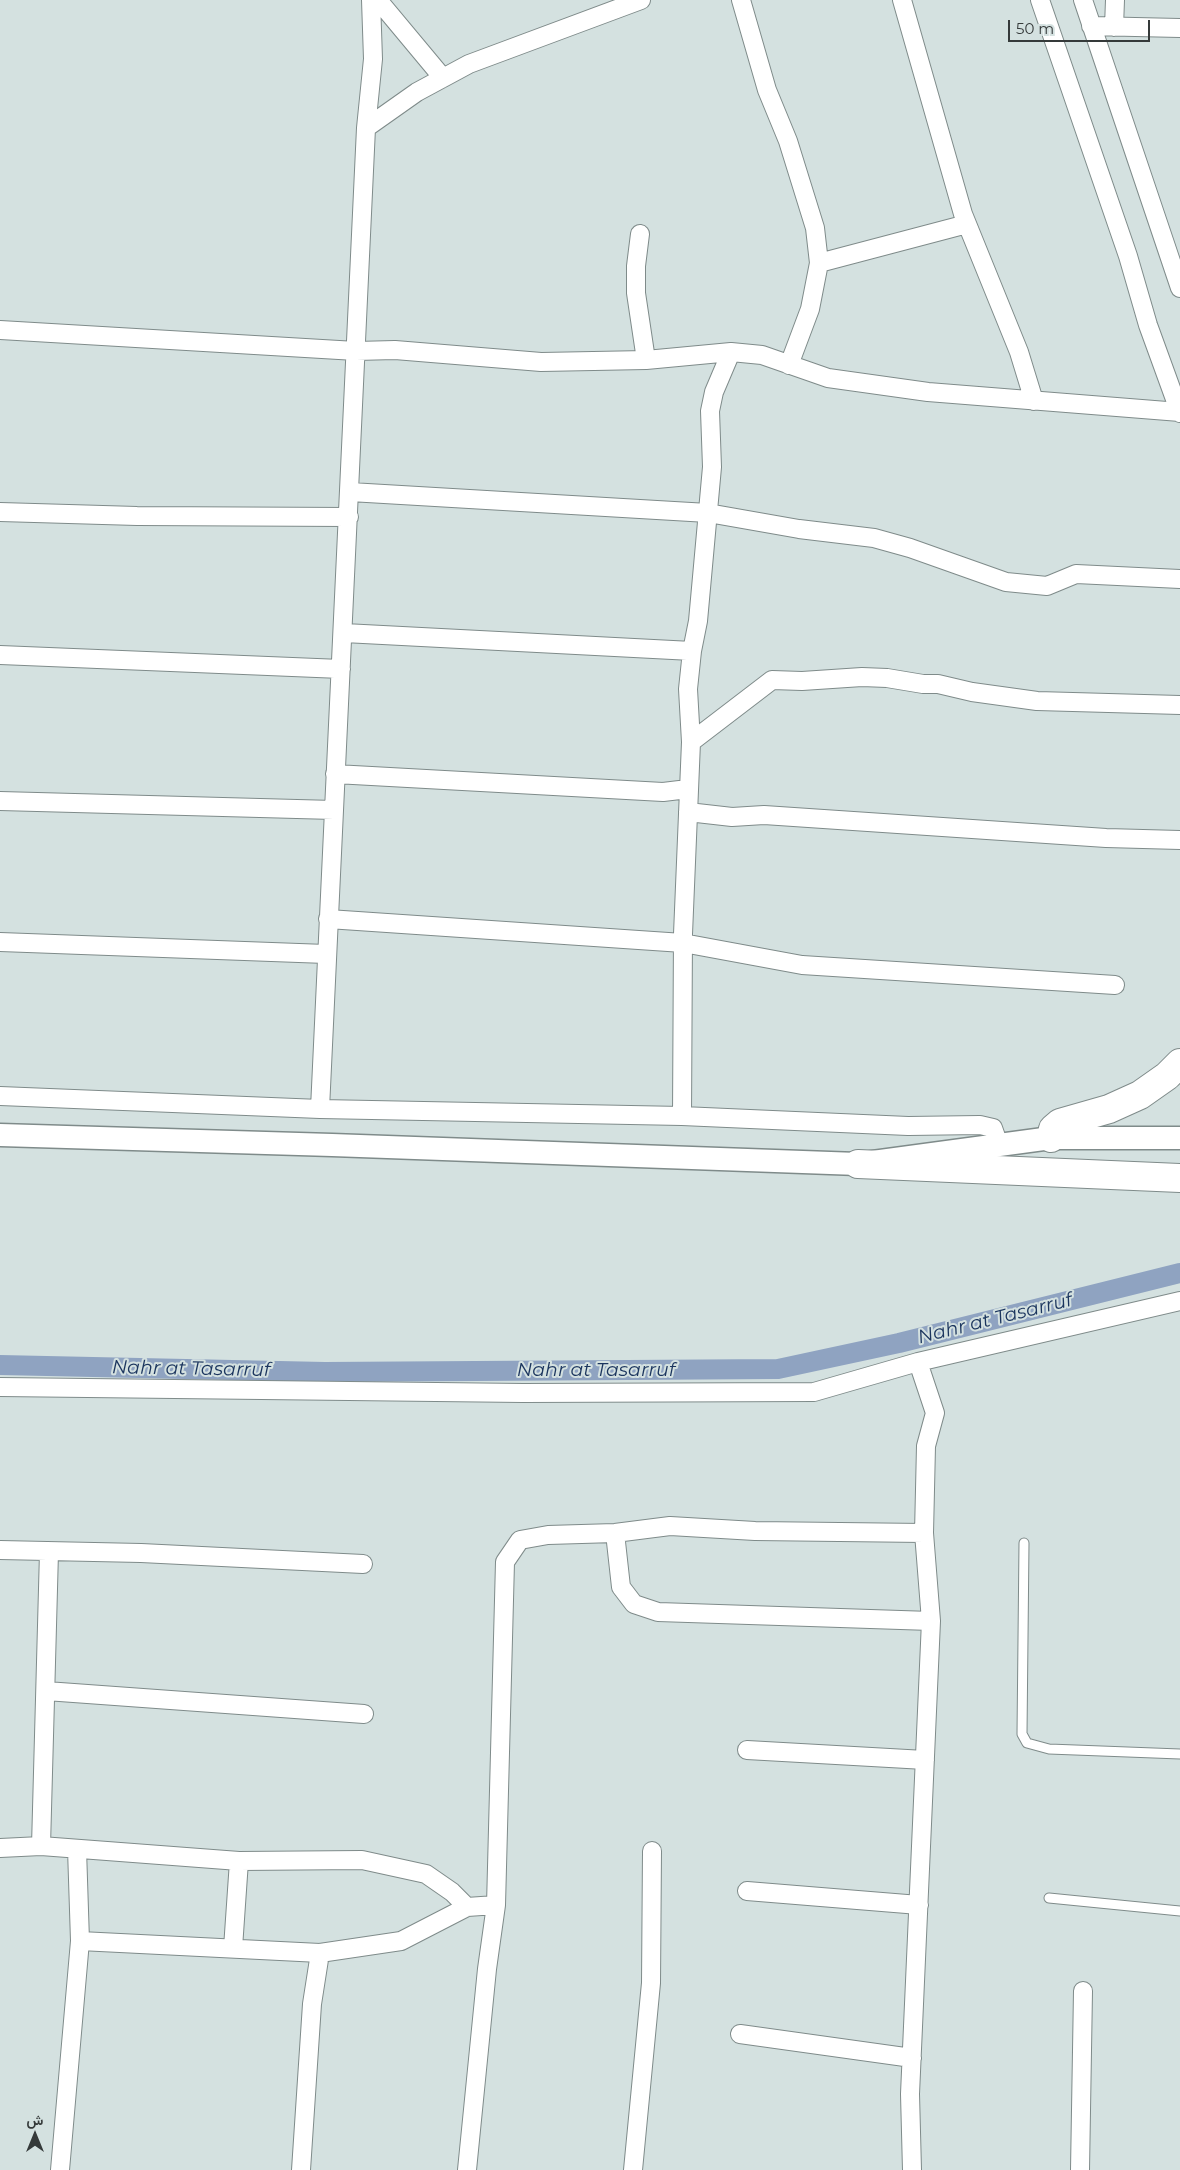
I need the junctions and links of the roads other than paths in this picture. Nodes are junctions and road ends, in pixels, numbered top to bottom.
1 (371, 0) edge
2 (378, 0) edge
3 (642, 0) edge
4 (741, 0) edge
5 (902, 0) edge
6 (1040, 0) edge
7 (1083, 0) edge
8 (1115, 0) edge
9 (1091, 26) junction
10 (1114, 26) junction
11 (1180, 28) edge
12 (443, 78) junction
13 (366, 128) junction
14 (967, 224) junction
15 (640, 234) dead end
16 (819, 263) junction
17 (1180, 288) edge
18 (0, 330) edge
19 (356, 351) junction
20 (731, 352) junction
21 (646, 360) junction
22 (789, 365) junction
23 (1034, 401) junction
24 (1180, 412) edge
25 (350, 492) junction
26 (0, 512) edge
27 (708, 513) junction
28 (349, 517) junction
29 (1180, 579) edge
30 (344, 633) junction
31 (692, 651) junction
32 (0, 655) edge
33 (341, 669) junction
34 (1180, 705) edge
35 (691, 742) junction
36 (335, 774) junction
37 (688, 789) junction
38 (0, 801) edge
39 (334, 810) junction
40 (688, 812) junction
41 (1180, 840) edge
42 (328, 919) junction
43 (0, 942) edge
44 (683, 943) junction
45 (326, 954) junction
46 (1115, 985) dead end
47 (1180, 1063) edge
48 (0, 1096) edge
49 (320, 1109) junction
50 (682, 1116) junction
51 (0, 1135) edge
52 (1051, 1138) junction
53 (1180, 1138) edge
54 (999, 1144) junction
55 (858, 1164) junction
56 (1180, 1178) edge
57 (1180, 1301) edge
58 (918, 1362) junction
59 (0, 1387) edge
60 (615, 1533) junction
61 (924, 1533) junction
62 (1024, 1543) dead end
63 (0, 1550) edge
64 (49, 1552) junction
65 (363, 1564) dead end
66 (931, 1621) junction
67 (46, 1691) junction
68 (364, 1714) dead end
69 (747, 1750) dead end
70 (1180, 1754) edge
71 (925, 1760) junction
72 (41, 1846) junction
73 (0, 1848) edge
74 (78, 1849) junction
75 (652, 1851) dead end
76 (239, 1860) junction
77 (747, 1891) dead end
78 (1049, 1898) dead end
79 (496, 1905) junction
80 (919, 1905) junction
81 (467, 1907) junction
82 (1180, 1911) edge
83 (80, 1940) junction
84 (233, 1948) junction
85 (320, 1953) junction
86 (1083, 1991) dead end
87 (740, 2034) dead end
88 (912, 2058) junction
89 (60, 2170) edge
90 (301, 2170) edge
91 (467, 2170) edge
92 (633, 2170) edge
93 (912, 2170) edge
94 (1080, 2170) edge

1 - 13 street
2 - 12 street
3 - 12 street
4 - 16 street
5 - 14 street
6 - 24 street
7 - 9 street
8 - 10 street
9 - 10 street
9 - 17 street
10 - 11 street
12 - 13 street
13 - 19 street
14 - 16 street
14 - 23 street
15 - 21 street
16 - 22 street
18 - 19 street
19 - 21 street
19 - 25 street
20 - 21 street
20 - 22 street
20 - 27 street
22 - 23 street
23 - 24 street
25 - 27 street
25 - 28 street
26 - 28 street
27 - 29 street
27 - 31 street
28 - 30 street
30 - 31 street
30 - 33 street
31 - 35 street
32 - 33 street
33 - 36 street
34 - 35 street
35 - 37 street
36 - 37 street
36 - 39 street
37 - 40 street
38 - 39 street
39 - 42 street
40 - 41 street
40 - 44 street
42 - 44 street
42 - 45 street
43 - 45 street
44 - 46 street
44 - 50 street
45 - 49 street
47 - 52 highway
48 - 49 street
49 - 50 street
50 - 54 street
51 - 55 street
52 - 53 street
52 - 54 street
54 - 55 street
55 - 56 highway
57 - 58 street
58 - 59 street
58 - 61 street
60 - 61 street
60 - 66 street
60 - 79 street
61 - 66 street
62 - 70 lane
63 - 64 street
64 - 65 street
64 - 67 street
66 - 71 street
67 - 68 street
67 - 72 street
69 - 71 street
71 - 80 street
72 - 73 street
72 - 74 street
74 - 76 street
74 - 83 street
75 - 92 street
76 - 81 street
76 - 84 street
77 - 80 street
78 - 82 lane
79 - 81 street
79 - 91 street
80 - 88 street
81 - 85 street
83 - 84 street
83 - 89 street
84 - 85 street
85 - 90 street
86 - 94 street
87 - 88 street
88 - 93 street

